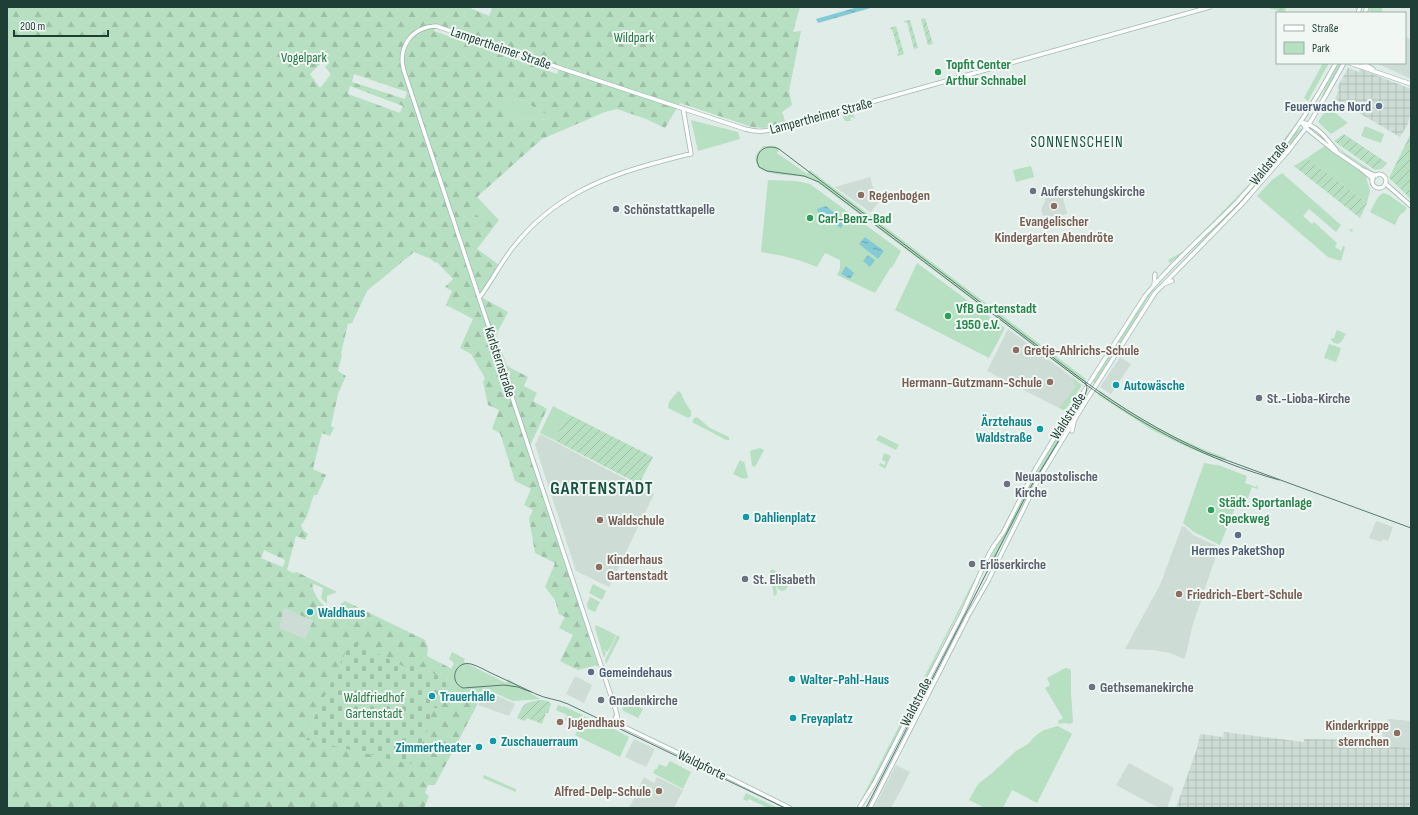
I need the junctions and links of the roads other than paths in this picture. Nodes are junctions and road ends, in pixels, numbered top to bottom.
1 (1210, 7) edge
2 (436, 26) joint
3 (1335, 64) edge
4 (1343, 64) edge
5 (1353, 64) edge
6 (1364, 64) edge
7 (1385, 75) junction
8 (1411, 84) edge
9 (683, 108) junction
10 (1301, 122) junction
11 (1309, 124) junction
12 (1306, 128) junction
13 (1338, 152) junction
14 (1374, 177) junction
15 (1386, 184) junction
16 (1383, 187) junction
17 (1399, 196) junction
18 (1411, 206) edge
19 (1155, 274) dead end
20 (1172, 281) dead end
21 (1163, 284) junction
22 (1154, 285) junction
23 (479, 298) junction
24 (1108, 347) dead end
25 (1109, 353) junction
26 (1099, 380) junction
27 (1099, 386) dead end
28 (1094, 396) dead end
29 (1087, 399) junction
30 (1074, 419) junction
31 (1072, 431) dead end
32 (617, 714) junction
33 (619, 725) junction
34 (790, 808) edge
35 (859, 808) edge
36 (870, 808) edge

1 - 9 street, Lampertheimer Straße
2 - 9 street, Lampertheimer Straße
2 - 23 street, Karlsternstraße
3 - 10 street, Waldstraße
4 - 11 street, Waldstraße
5 - 7 street
6 - 7 street
7 - 8 street
9 - 23 street
10 - 11 street
10 - 12 street
10 - 22 street, Waldstraße
11 - 12 street, Waldstraße
11 - 13 street
12 - 13 street
12 - 21 street, Waldstraße
13 - 14 street
14 - 15 street
14 - 16 street
15 - 16 street
15 - 17 street
16 - 17 street
17 - 18 street
19 - 22 street
20 - 21 street
21 - 26 street, Waldstraße
22 - 25 street, Waldstraße
23 - 32 street, Karlsternstraße
24 - 25 street
25 - 35 street, Waldstraße
26 - 27 street
26 - 29 street, Waldstraße
28 - 29 street
29 - 30 street, Waldstraße
30 - 31 street
30 - 36 street, Waldstraße
32 - 33 street, Karlsternstraße
32 - 33 street, Waldpforte
33 - 34 street, Waldpforte

